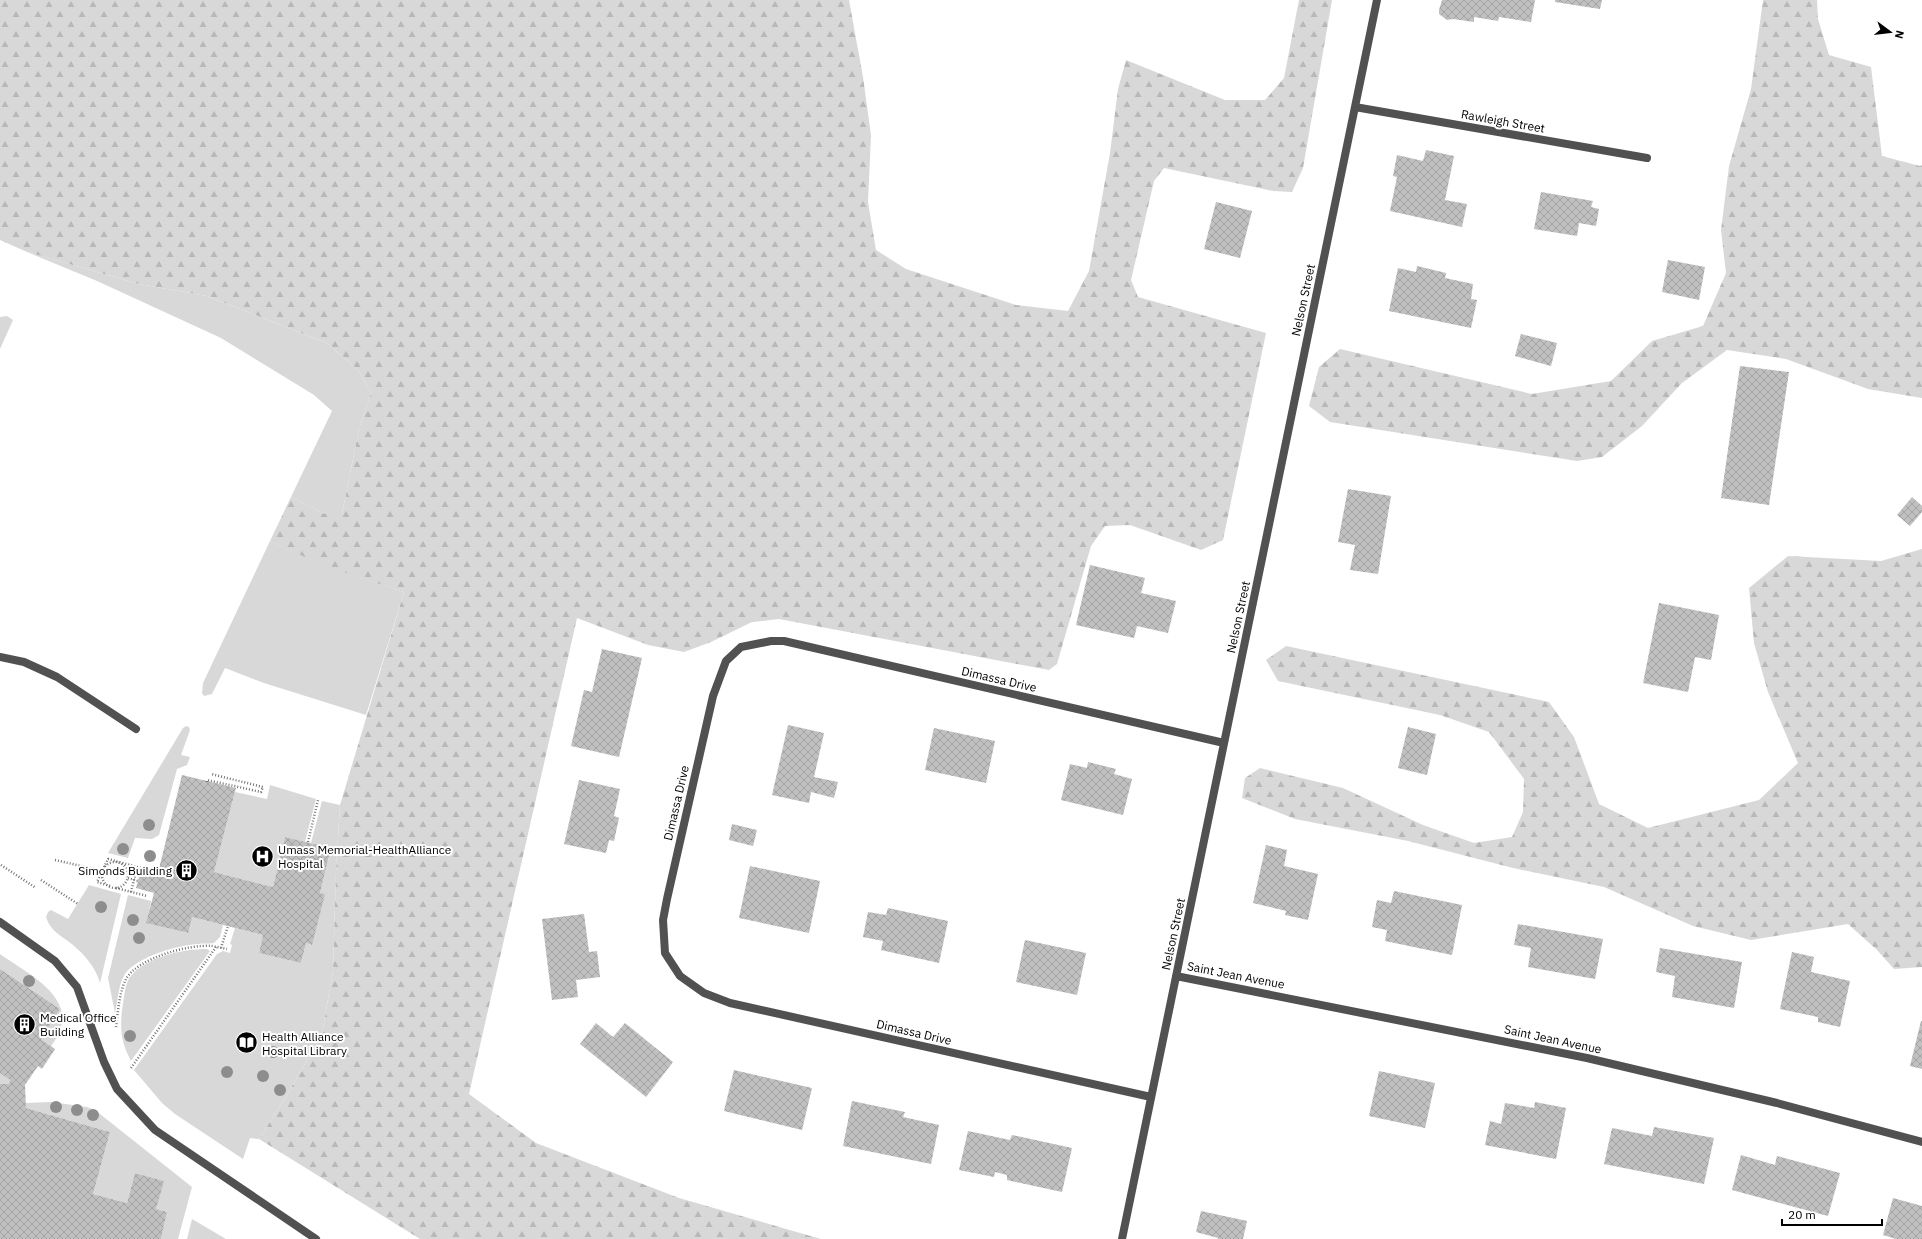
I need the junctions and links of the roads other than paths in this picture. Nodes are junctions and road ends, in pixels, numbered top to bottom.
1 (1377, 0) edge
2 (1355, 107) junction
3 (1647, 158) dead end
4 (0, 657) edge
5 (136, 729) dead end
6 (1224, 743) junction
7 (0, 922) edge
8 (1176, 976) junction
9 (1151, 1097) junction
10 (1922, 1142) edge
11 (316, 1239) edge
12 (1122, 1239) edge

1 - 2 street, Nelson Street
2 - 3 street, Rawleigh Street
2 - 6 street, Nelson Street
4 - 5 street
6 - 8 street, Nelson Street
6 - 9 street, Dimassa Drive
7 - 11 street
8 - 9 street, Nelson Street
8 - 10 street, Saint Jean Avenue
9 - 12 street, Nelson Street

